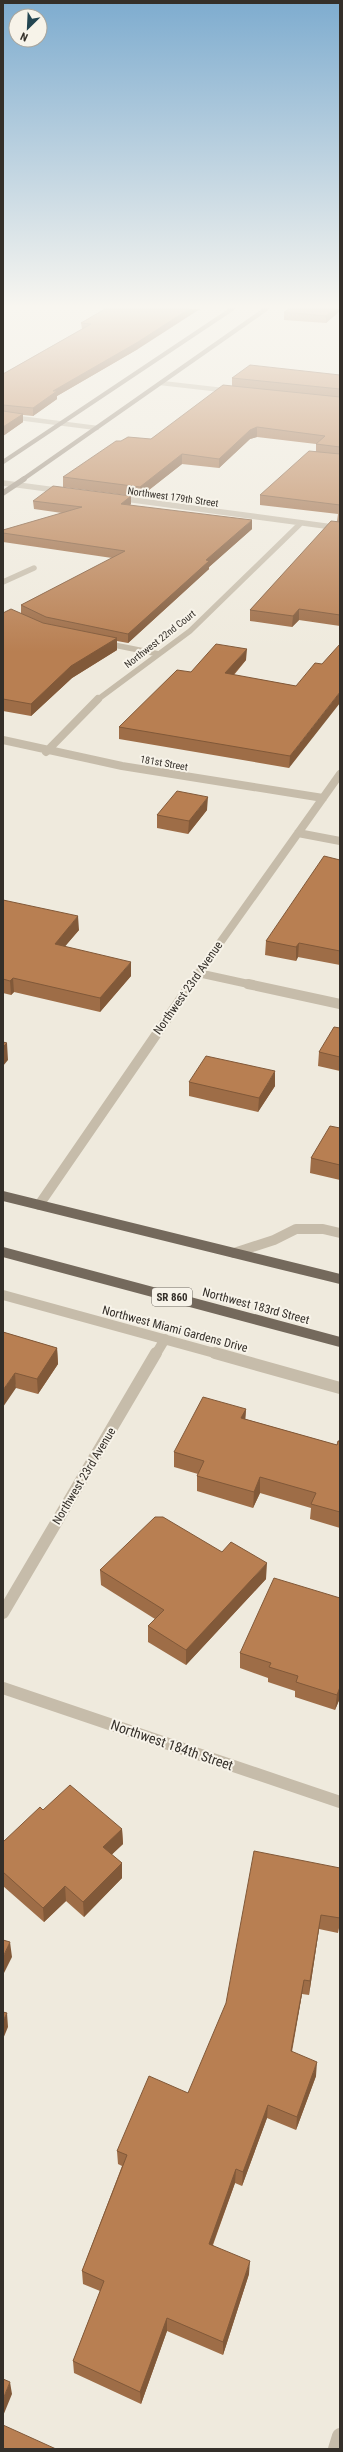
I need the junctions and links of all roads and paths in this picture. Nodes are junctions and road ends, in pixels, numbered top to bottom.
1 (62, 423) edge
2 (65, 423) edge
3 (104, 423) edge
4 (97, 428) junction
5 (3, 462) edge
6 (3, 482) edge
7 (15, 484) junction
8 (69, 492) edge
9 (3, 493) edge
10 (108, 497) edge
11 (301, 524) junction
12 (340, 528) edge
13 (34, 568) dead end
14 (3, 582) edge
15 (98, 641) edge
16 (159, 654) junction
17 (3, 740) edge
18 (46, 752) junction
19 (340, 774) edge
20 (322, 798) junction
21 (298, 833) junction
22 (340, 841) edge
23 (198, 973) junction
24 (340, 1004) edge
25 (3, 1196) edge
26 (38, 1205) junction
27 (340, 1233) edge
28 (3, 1252) edge
29 (234, 1253) junction
30 (340, 1279) edge
31 (3, 1295) edge
32 (165, 1339) junction
33 (340, 1342) edge
34 (340, 1388) edge
35 (3, 1613) edge
36 (3, 1688) edge
37 (340, 1802) edge
38 (340, 2436) edge
39 (336, 2449) edge

1 - 5 main road
2 - 4 street
3 - 4 main road
4 - 7 main road
6 - 7 street
7 - 8 street
7 - 9 main road
10 - 11 street, Northwest 179th Street
11 - 12 street, Northwest 179th Street
11 - 16 street, Northwest 22nd Court
13 - 14 street
15 - 16 street
16 - 18 street, Northwest 22nd Court
17 - 18 street, 181st Street
18 - 20 street, 181st Street
19 - 20 street, Northwest 23rd Avenue
20 - 21 street, Northwest 23rd Avenue
21 - 22 street
21 - 23 street, Northwest 23rd Avenue
23 - 24 street
23 - 26 street, Northwest 23rd Avenue
25 - 26 main road
26 - 29 main road
27 - 29 street
28 - 33 main road, Northwest 183rd Street / SR 860
29 - 30 main road
31 - 32 street, Northwest Miami Gardens Drive
32 - 34 street, Northwest Miami Gardens Drive
32 - 35 street, Northwest 23rd Avenue
36 - 37 street, Northwest 184th Street
38 - 39 street

